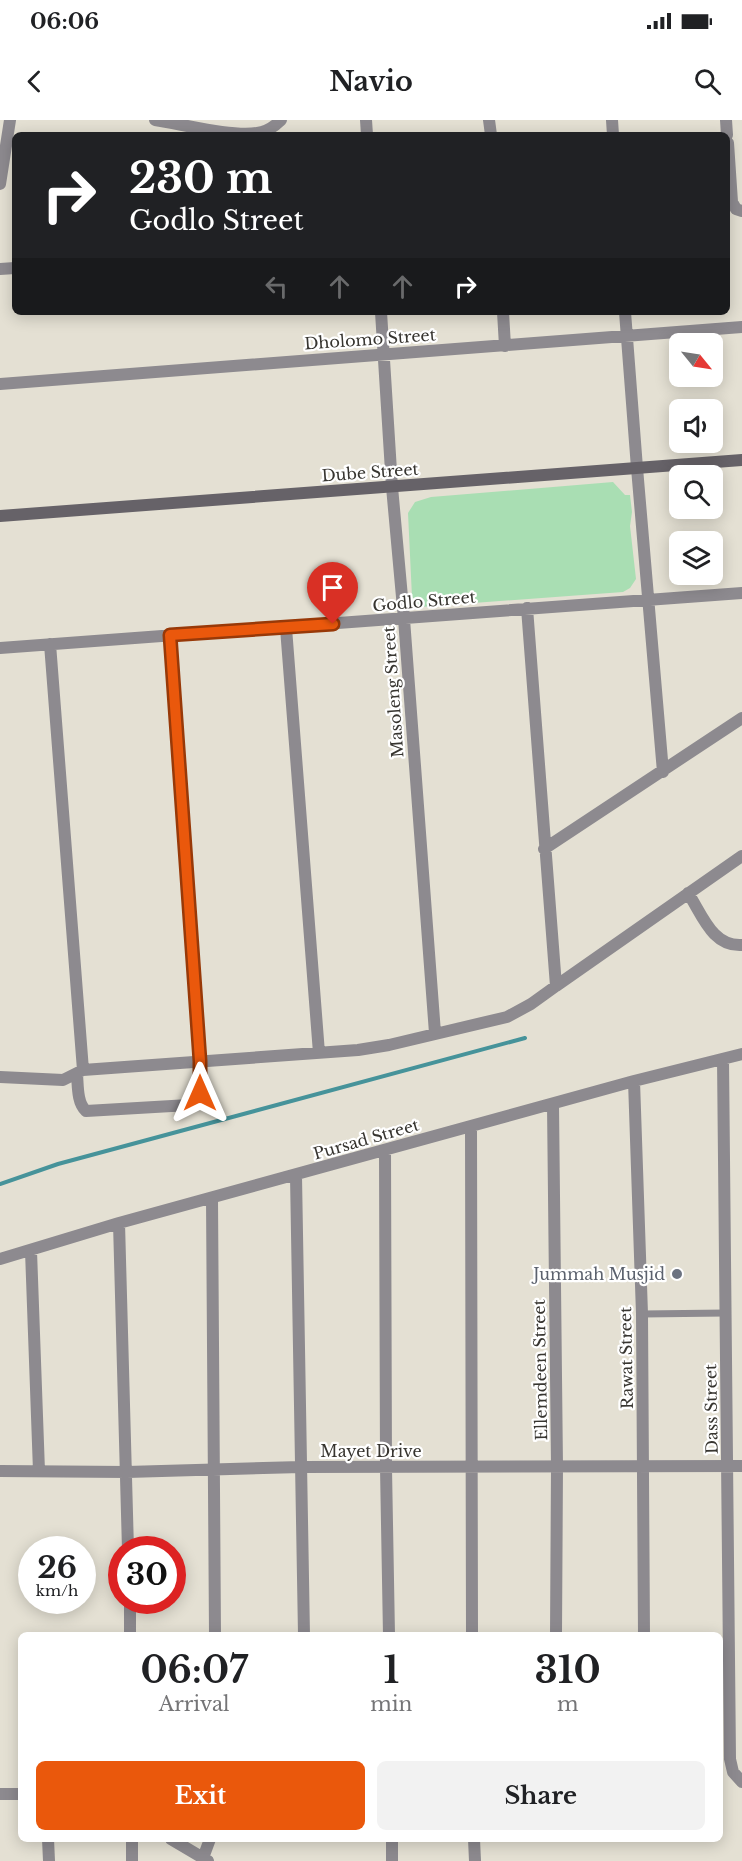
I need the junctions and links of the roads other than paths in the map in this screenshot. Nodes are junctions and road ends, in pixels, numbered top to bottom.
1 (10, 120) edge
2 (155, 120) edge
3 (280, 120) edge
4 (230, 132) edge
5 (259, 132) edge
6 (730, 172) edge
7 (0, 184) edge
8 (742, 211) edge
9 (381, 315) edge
10 (503, 315) edge
11 (626, 315) edge
12 (742, 327) edge
13 (627, 336) junction
14 (505, 346) junction
15 (384, 354) junction
16 (0, 384) edge
17 (742, 460) edge
18 (637, 468) junction
19 (392, 487) junction
20 (0, 516) edge
21 (742, 593) edge
22 (647, 600) junction
23 (527, 608) junction
24 (404, 619) junction
25 (286, 628) junction
26 (170, 635) junction
27 (50, 644) junction
28 (0, 648) edge
29 (742, 718) edge
30 (663, 772) junction
31 (544, 849) junction
32 (742, 856) edge
33 (688, 892) junction
34 (742, 945) edge
35 (556, 986) junction
36 (435, 1033) junction
37 (319, 1053) junction
38 (742, 1054) edge
39 (723, 1059) junction
40 (200, 1061) junction
41 (80, 1072) junction
42 (0, 1077) edge
43 (634, 1082) junction
44 (553, 1105) junction
45 (471, 1128) junction
46 (385, 1150) junction
47 (296, 1176) junction
48 (212, 1199) junction
49 (119, 1223) junction
50 (31, 1251) junction
51 (0, 1260) edge
52 (726, 1313) junction
53 (642, 1314) junction
54 (644, 1465) junction
55 (471, 1466) junction
56 (557, 1466) junction
57 (728, 1466) junction
58 (742, 1466) edge
59 (300, 1467) junction
60 (386, 1468) junction
61 (213, 1470) junction
62 (0, 1471) edge
63 (39, 1471) junction
64 (127, 1472) junction
65 (128, 1536) edge
66 (130, 1614) edge
67 (130, 1632) edge
68 (215, 1632) edge
69 (304, 1632) edge
70 (389, 1632) edge
71 (472, 1632) edge
72 (556, 1632) edge
73 (644, 1632) edge
74 (725, 1758) edge
75 (742, 1782) edge
76 (0, 1794) edge
77 (18, 1794) edge
78 (48, 1842) edge
79 (132, 1842) edge
80 (176, 1842) edge
81 (209, 1842) edge
82 (392, 1842) edge
83 (474, 1842) edge
84 (205, 1860) edge
85 (49, 1861) edge
86 (132, 1861) edge
87 (392, 1861) edge
88 (475, 1861) edge

1 - 7 street
2 - 4 street
3 - 5 street
6 - 8 street
9 - 15 street, Masoleng Street
10 - 14 street
11 - 13 street
12 - 13 street, Dholomo Street
13 - 14 street, Dholomo Street
13 - 18 street
14 - 15 street, Dholomo Street
15 - 16 street, Dholomo Street
15 - 19 street, Masoleng Street
17 - 18 street, Dube Street
18 - 19 street, Dube Street
18 - 22 street
19 - 20 street, Dube Street
19 - 24 street, Masoleng Street
21 - 22 street, Godlo Street
22 - 23 street, Godlo Street
22 - 30 street
23 - 24 street, Godlo Street
23 - 31 street
24 - 25 street, Godlo Street
24 - 36 street, Masoleng Street
25 - 26 street, Godlo Street
25 - 37 street
26 - 27 street, Godlo Street
26 - 40 street
27 - 28 street, Godlo Street
27 - 41 street
29 - 30 street
30 - 31 street
31 - 35 street
32 - 33 street
33 - 34 street
33 - 35 street
35 - 36 street
36 - 37 street
37 - 40 street
38 - 39 street, Pursad Street
39 - 43 street, Pursad Street
39 - 52 street, Dass Street
40 - 41 street
40 - 41 street
41 - 42 street
43 - 44 street, Pursad Street
43 - 53 street, Rawat Street
44 - 45 street, Pursad Street
44 - 56 street, Ellemdeen Street
45 - 46 street, Pursad Street
45 - 55 street
46 - 47 street, Pursad Street
46 - 60 street
47 - 48 street, Pursad Street
47 - 59 street
48 - 49 street, Pursad Street
48 - 61 street
49 - 50 street, Pursad Street
49 - 64 street
50 - 51 street, Pursad Street
50 - 63 street
52 - 53 lane
52 - 57 street, Dass Street
53 - 54 street, Rawat Street
54 - 56 street, Mayet Drive
54 - 57 street, Mayet Drive
54 - 73 street, Rawat Street
55 - 56 street, Mayet Drive
55 - 60 street, Mayet Drive
55 - 71 street
56 - 72 street, Ellemdeen Street
57 - 58 street, Mayet Drive
57 - 74 street, Dass Street
59 - 60 street, Mayet Drive
59 - 61 street, Mayet Drive
59 - 69 street
60 - 70 street
61 - 64 street, Mayet Drive
61 - 68 street
62 - 63 street, Mayet Drive
63 - 64 street, Mayet Drive
64 - 65 street
66 - 67 street
74 - 75 street
76 - 77 street
78 - 85 street
79 - 86 street
80 - 84 street
81 - 84 street
82 - 87 street
83 - 88 street

